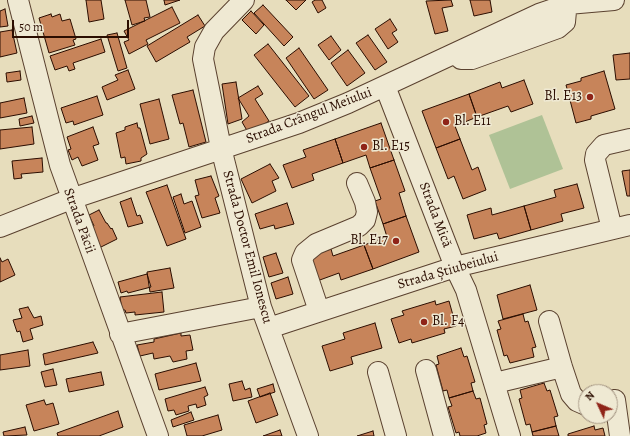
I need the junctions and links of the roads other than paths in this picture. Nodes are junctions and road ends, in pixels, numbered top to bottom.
1 (18, 0) edge
2 (614, 0) edge
3 (568, 2) edge
4 (234, 4) edge
5 (385, 86) junction
6 (630, 139) edge
7 (221, 148) junction
8 (357, 183) dead end
9 (71, 199) junction
10 (0, 227) edge
11 (621, 227) edge
12 (456, 267) junction
13 (261, 307) junction
14 (319, 311) junction
15 (549, 321) dead end
16 (269, 328) junction
17 (120, 334) junction
18 (562, 368) junction
19 (426, 370) dead end
20 (378, 372) dead end
21 (496, 383) junction
22 (618, 399) edge
23 (578, 400) edge
24 (158, 436) edge
25 (308, 436) edge
26 (396, 436) edge
27 (444, 436) edge
28 (510, 436) edge
29 (620, 436) edge

1 - 9 street, Strada Păcii
2 - 3 street, Strada Crângul Meiului
3 - 5 street, Strada Crângul Meiului
4 - 7 street, Strada Doctor Emil Ionescu
5 - 7 street, Strada Crângul Meiului
5 - 12 street, Strada Mică
6 - 11 street
7 - 9 street, Strada Crângul Meiului
7 - 13 street, Strada Doctor Emil Ionescu
8 - 14 street
9 - 10 street, Strada Crângul Meiului
9 - 17 street, Strada Păcii
11 - 12 street, Strada Știubeiului
12 - 14 street, Strada Știubeiului
12 - 21 street, Strada Mică
13 - 16 street, Strada Doctor Emil Ionescu
13 - 17 street
14 - 16 street, Strada Știubeiului
15 - 18 street
16 - 25 street, Strada Doctor Emil Ionescu
17 - 24 street, Strada Păcii
18 - 21 street
18 - 23 street
19 - 27 street
20 - 26 street
21 - 28 street, Strada Mică
22 - 29 street

